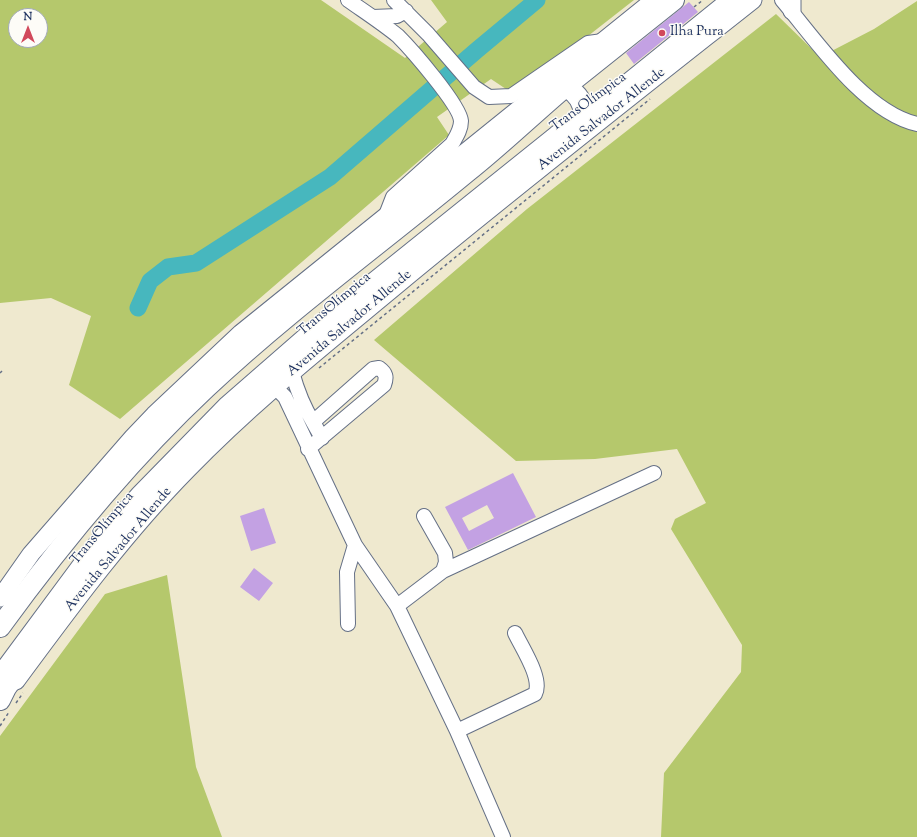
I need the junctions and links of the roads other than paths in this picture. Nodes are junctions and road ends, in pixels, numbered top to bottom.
1 (348, 0) edge
2 (395, 0) edge
3 (654, 0) edge
4 (674, 0) edge
5 (721, 0) edge
6 (732, 0) edge
7 (753, 0) edge
8 (789, 3) edge
9 (690, 4) edge
10 (406, 11) junction
11 (373, 17) junction
12 (603, 41) junction
13 (563, 87) junction
14 (584, 112) junction
15 (917, 124) edge
16 (509, 192) junction
17 (386, 215) junction
18 (292, 372) junction
19 (275, 386) junction
20 (313, 422) junction
21 (322, 438) junction
22 (308, 449) junction
23 (654, 473) dead end
24 (424, 516) dead end
25 (100, 542) junction
26 (355, 545) junction
27 (52, 556) junction
28 (443, 571) junction
29 (0, 598) edge
30 (397, 606) junction
31 (0, 613) edge
32 (348, 624) dead end
33 (0, 627) edge
34 (515, 633) dead end
35 (0, 638) edge
36 (0, 662) edge
37 (0, 677) edge
38 (0, 701) edge
39 (456, 731) junction
40 (503, 837) edge

1 - 11 street
2 - 10 street
3 - 12 main road
4 - 13 highway
5 - 14 street, TransOlímpica
6 - 14 highway, Avenida Salvador Allende
7 - 16 main road, Avenida Salvador Allende
8 - 15 street
9 - 13 street, TransOlímpica
10 - 11 street
10 - 12 street
11 - 17 street
12 - 13 main road
13 - 14 highway
13 - 17 main road
13 - 27 highway
13 - 35 street, TransOlímpica
14 - 16 highway
14 - 25 highway, Avenida Salvador Allende
14 - 36 street, TransOlímpica
16 - 18 main road, Avenida Salvador Allende
17 - 29 main road
18 - 19 main road, Avenida Salvador Allende
18 - 20 street
19 - 22 street
19 - 38 main road, Avenida Salvador Allende
20 - 21 street
20 - 21 street
21 - 22 street
22 - 26 street
23 - 28 street
24 - 28 street
25 - 37 highway, Avenida Salvador Allende
25 - 38 highway
26 - 30 street
26 - 32 street
27 - 31 highway
27 - 33 highway
28 - 30 street
30 - 39 street
34 - 39 street
39 - 40 street

